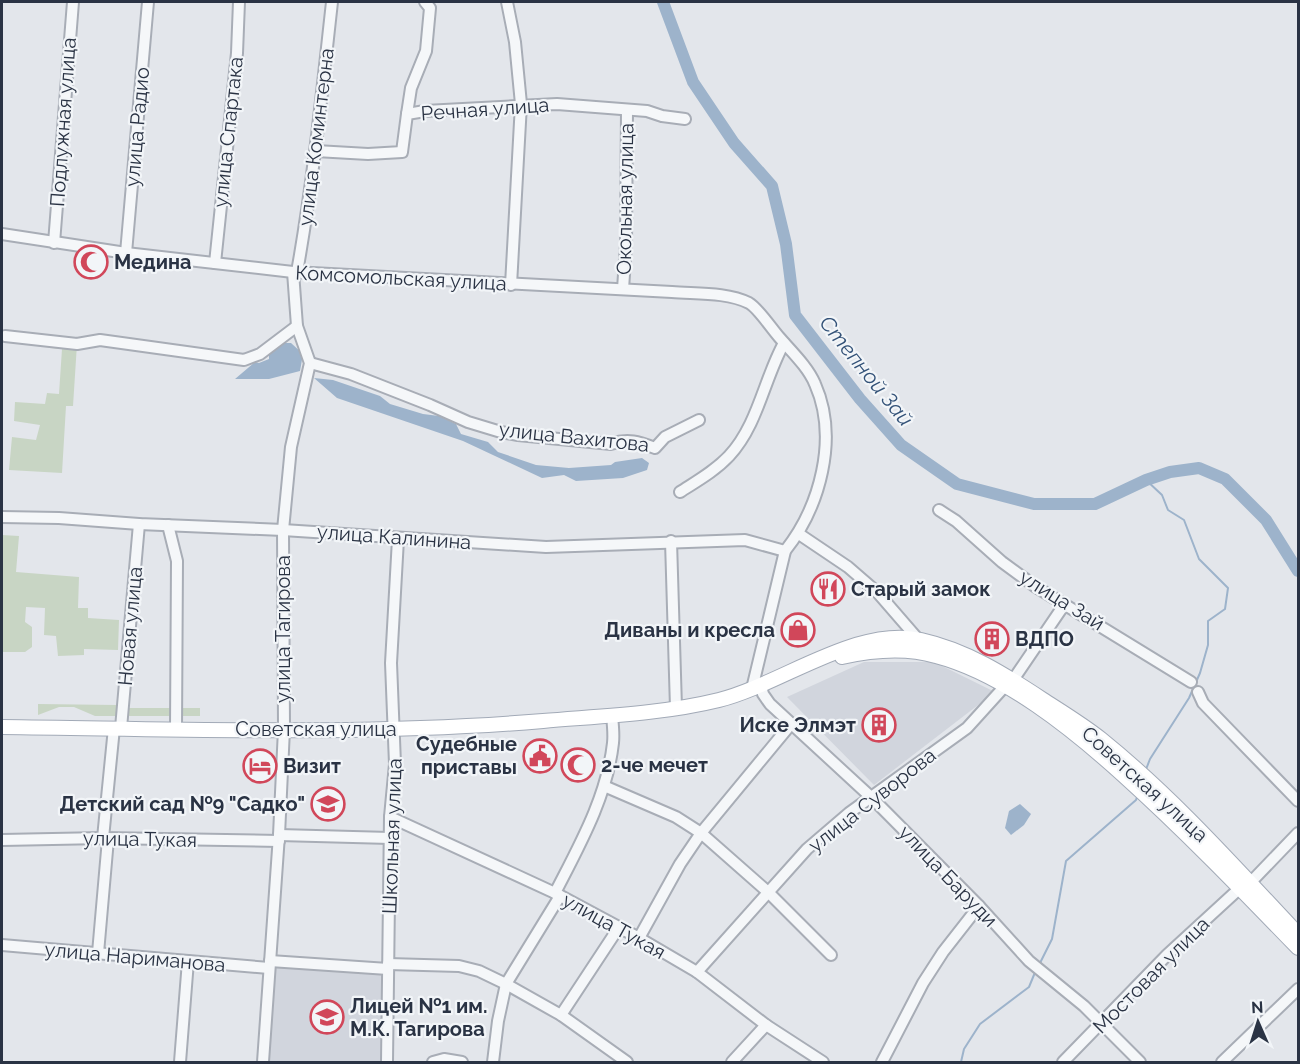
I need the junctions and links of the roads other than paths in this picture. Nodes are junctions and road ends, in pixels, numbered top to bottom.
1 (73, 2) edge
2 (147, 2) edge
3 (239, 2) edge
4 (332, 2) edge
5 (425, 2) edge
6 (507, 2) edge
7 (521, 104) junction
8 (627, 110) junction
9 (407, 114) junction
10 (685, 119) dead end
11 (316, 151) junction
12 (2, 234) edge
13 (54, 243) junction
14 (126, 253) junction
15 (215, 262) junction
16 (295, 272) junction
17 (511, 285) junction
18 (623, 289) junction
19 (297, 326) junction
20 (5, 336) dead end
21 (784, 343) junction
22 (310, 363) junction
23 (699, 420) dead end
24 (680, 492) dead end
25 (939, 510) dead end
26 (2, 517) edge
27 (139, 524) junction
28 (168, 525) junction
29 (283, 530) junction
30 (799, 534) junction
31 (399, 539) junction
32 (671, 541) junction
33 (785, 551) junction
34 (1064, 605) junction
35 (916, 638) junction
36 (802, 668) junction
37 (1191, 682) dead end
38 (1009, 683) junction
39 (757, 687) junction
40 (1198, 692) dead end
41 (676, 708) junction
42 (612, 716) junction
43 (791, 724) junction
44 (2, 727) edge
45 (118, 728) junction
46 (176, 728) junction
47 (284, 729) junction
48 (393, 729) junction
49 (604, 786) junction
50 (872, 798) junction
51 (1299, 801) edge
52 (390, 817) junction
53 (701, 833) junction
54 (1299, 833) edge
55 (105, 838) junction
56 (279, 838) junction
57 (390, 838) junction
58 (2, 840) edge
59 (1245, 885) junction
60 (768, 892) junction
61 (558, 895) junction
62 (979, 906) junction
63 (619, 927) junction
64 (1299, 934) edge
65 (639, 938) junction
66 (2, 945) edge
67 (1299, 948) edge
68 (98, 953) junction
69 (831, 955) dead end
70 (188, 961) junction
71 (270, 965) junction
72 (388, 966) junction
73 (697, 972) junction
74 (506, 984) junction
75 (1299, 988) edge
76 (561, 1016) junction
77 (766, 1025) junction
78 (1101, 1025) junction
79 (180, 1062) edge
80 (263, 1062) edge
81 (387, 1062) edge
82 (433, 1062) edge
83 (462, 1062) edge
84 (493, 1062) edge
85 (627, 1062) edge
86 (732, 1062) edge
87 (823, 1062) edge
88 (882, 1062) edge
89 (1063, 1062) edge
90 (1140, 1062) edge
91 (1222, 1062) edge

1 - 13 street, Подлужная улица
2 - 14 street, улица Радио
3 - 15 street, улица Спартака
4 - 11 street, улица Коминтерна
5 - 9 street
6 - 7 street
7 - 8 street, Речная улица
7 - 9 street, Речная улица
7 - 17 street
8 - 10 street, Речная улица
8 - 18 street, Окольная улица
9 - 11 street, Речная улица
11 - 16 street, улица Коминтерна
12 - 13 street, Комсомольская улица
13 - 14 street, Комсомольская улица
14 - 15 street, Комсомольская улица
15 - 16 street, Комсомольская улица
16 - 17 street, Комсомольская улица
16 - 19 street
17 - 18 street, Комсомольская улица
18 - 21 street, Комсомольская улица
19 - 20 street
19 - 22 street
21 - 24 street
21 - 30 street, Комсомольская улица
22 - 23 street, улица Вахитова
22 - 29 street, улица Тагирова
25 - 34 street, улица Зай
26 - 27 street, улица Калинина
27 - 28 street, улица Калинина
27 - 45 street, Новая улица
28 - 29 street, улица Калинина
28 - 46 street
29 - 31 street, улица Калинина
29 - 47 street, улица Тагирова
30 - 33 street, Комсомольская улица
30 - 35 street
31 - 32 street, улица Калинина
31 - 48 street, Школьная улица
32 - 33 street, улица Калинина
32 - 41 street
33 - 39 street
34 - 37 street, улица Зай
34 - 38 street, улица Суворова
35 - 36 main road, Советская улица
35 - 38 main road, Советская улица
36 - 38 main road, Советская улица
36 - 39 main road, Советская улица
38 - 50 street, улица Суворова
38 - 59 main road, Советская улица
39 - 41 main road, Советская улица
39 - 43 street, улица Баруди
40 - 51 street
41 - 42 main road, Советская улица
42 - 48 main road, Советская улица
42 - 49 street
43 - 50 street, улица Баруди
43 - 53 street
44 - 45 main road, Советская улица
45 - 46 main road, Советская улица
45 - 55 street, Новая улица
46 - 47 main road, Советская улица
47 - 48 main road, Советская улица
47 - 56 street, улица Тагирова
48 - 52 street, Школьная улица
49 - 53 street
49 - 61 street
50 - 60 street, улица Суворова
50 - 62 street, улица Баруди
52 - 57 street, Школьная улица
52 - 61 street, улица Тукая
53 - 60 street
53 - 65 street
54 - 59 street, Мостовая улица
55 - 56 street, улица Тукая
55 - 58 street, улица Тукая
55 - 68 street, Новая улица
56 - 57 street, улица Тукая
56 - 71 street, улица Тагирова
57 - 72 street, Школьная улица
59 - 64 main road, Советская улица
59 - 67 main road, Советская улица
59 - 78 street, Мостовая улица
60 - 69 street
60 - 73 street, улица Суворова
61 - 63 street, улица Тукая
61 - 74 street
62 - 78 street, улица Баруди
62 - 88 street
63 - 65 street, улица Тукая
63 - 76 street
65 - 73 street, улица Тукая
66 - 68 street, улица Нариманова
68 - 70 street, улица Нариманова
70 - 71 street, улица Нариманова
70 - 79 street
71 - 72 street, улица Нариманова
71 - 80 street, улица Тагирова
72 - 74 street, улица Нариманова
72 - 81 street, Школьная улица
73 - 77 street, улица Тукая
74 - 76 street, улица Нариманова
74 - 84 street
75 - 91 street
76 - 85 street, улица Нариманова
77 - 86 street
77 - 87 street, улица Тукая
78 - 89 street, Мостовая улица
78 - 90 street, улица Баруди
82 - 83 street

